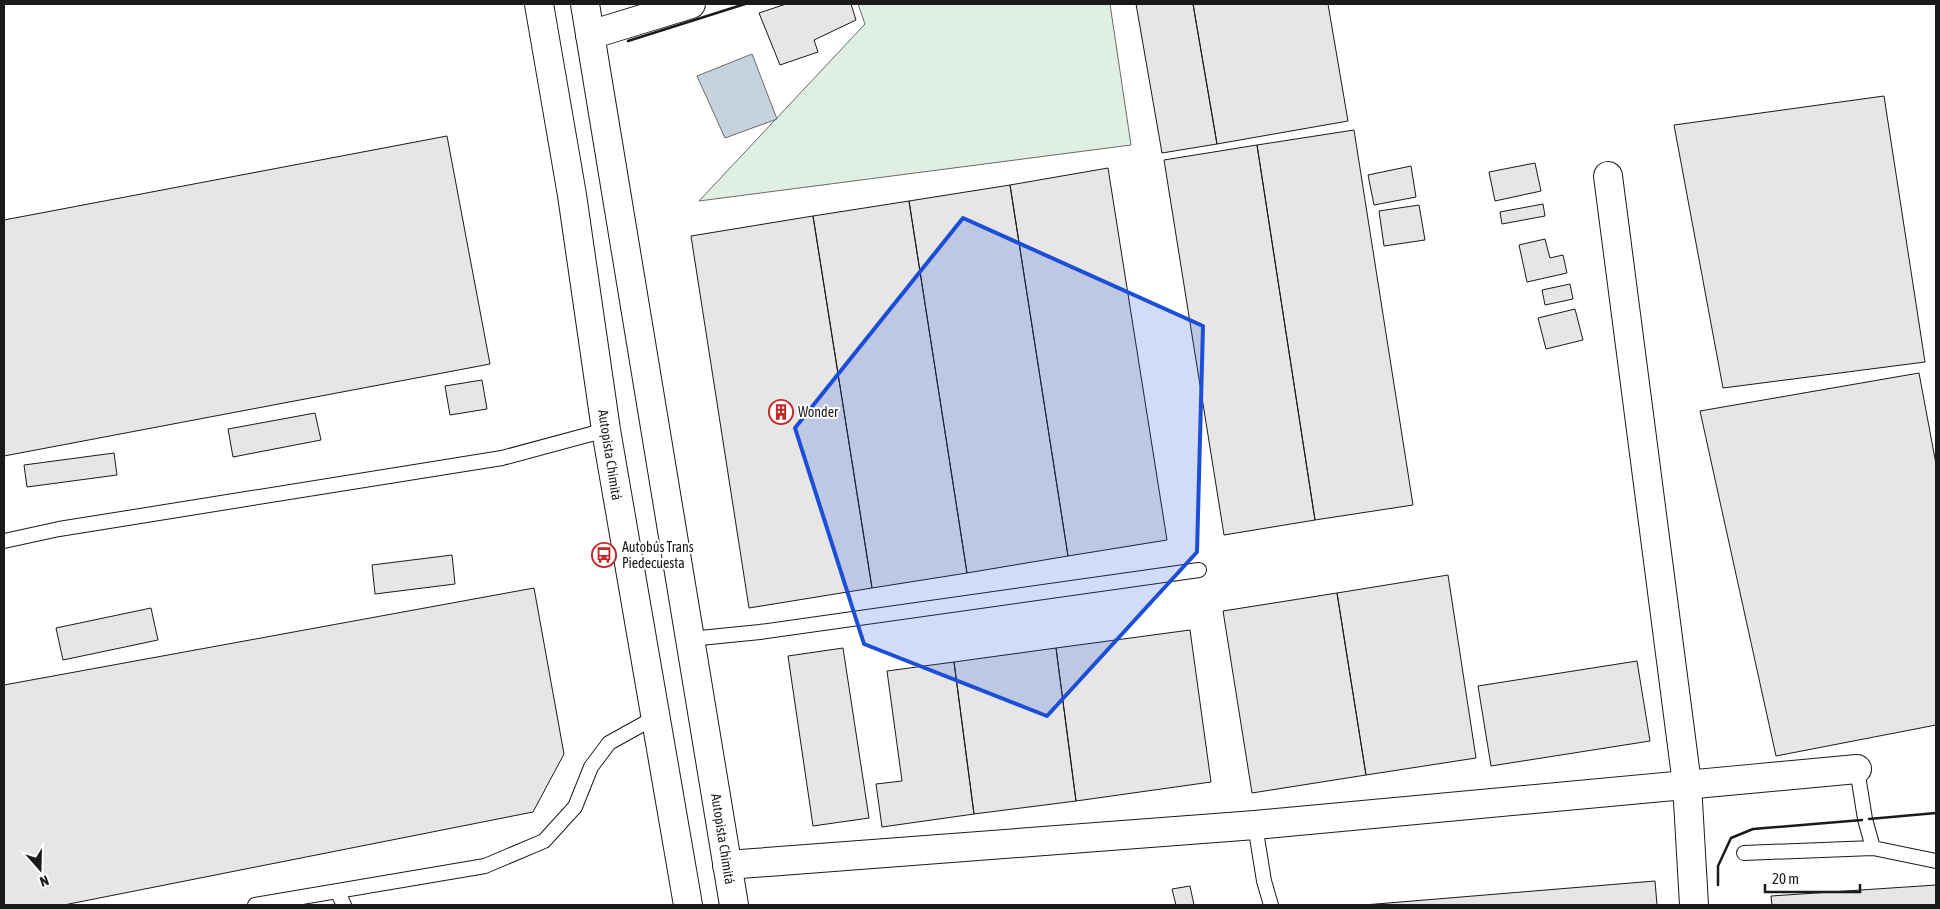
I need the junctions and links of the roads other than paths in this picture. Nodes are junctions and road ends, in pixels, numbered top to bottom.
1 (539, 4) edge
2 (585, 4) edge
3 (691, 4) edge
4 (590, 35) junction
5 (1608, 176) dead end
6 (606, 430) junction
7 (4, 541) edge
8 (1199, 570) dead end
9 (690, 639) junction
10 (654, 718) junction
11 (1857, 770) joint
12 (1687, 784) junction
13 (1254, 825) junction
14 (1873, 848) junction
15 (1744, 853) dead end
16 (1936, 861) edge
17 (727, 865) junction
18 (337, 891) junction
19 (255, 905) edge
20 (344, 905) edge
21 (688, 905) edge
22 (734, 905) edge
23 (1271, 905) edge
24 (1694, 905) edge

1 - 6 main road, Autopista Chimitá
2 - 4 main road, Autopista Chimitá
3 - 4 main road
4 - 9 main road, Autopista Chimitá
5 - 12 main road
6 - 7 lane
6 - 10 main road, Autopista Chimitá
8 - 9 lane
9 - 17 main road, Autopista Chimitá
10 - 18 lane
10 - 21 main road, Autopista Chimitá
11 - 12 main road
11 - 14 lane
12 - 13 main road
12 - 24 main road
13 - 17 main road
13 - 23 lane
14 - 15 lane
14 - 16 lane
17 - 22 main road, Autopista Chimitá
18 - 19 lane
18 - 20 lane

